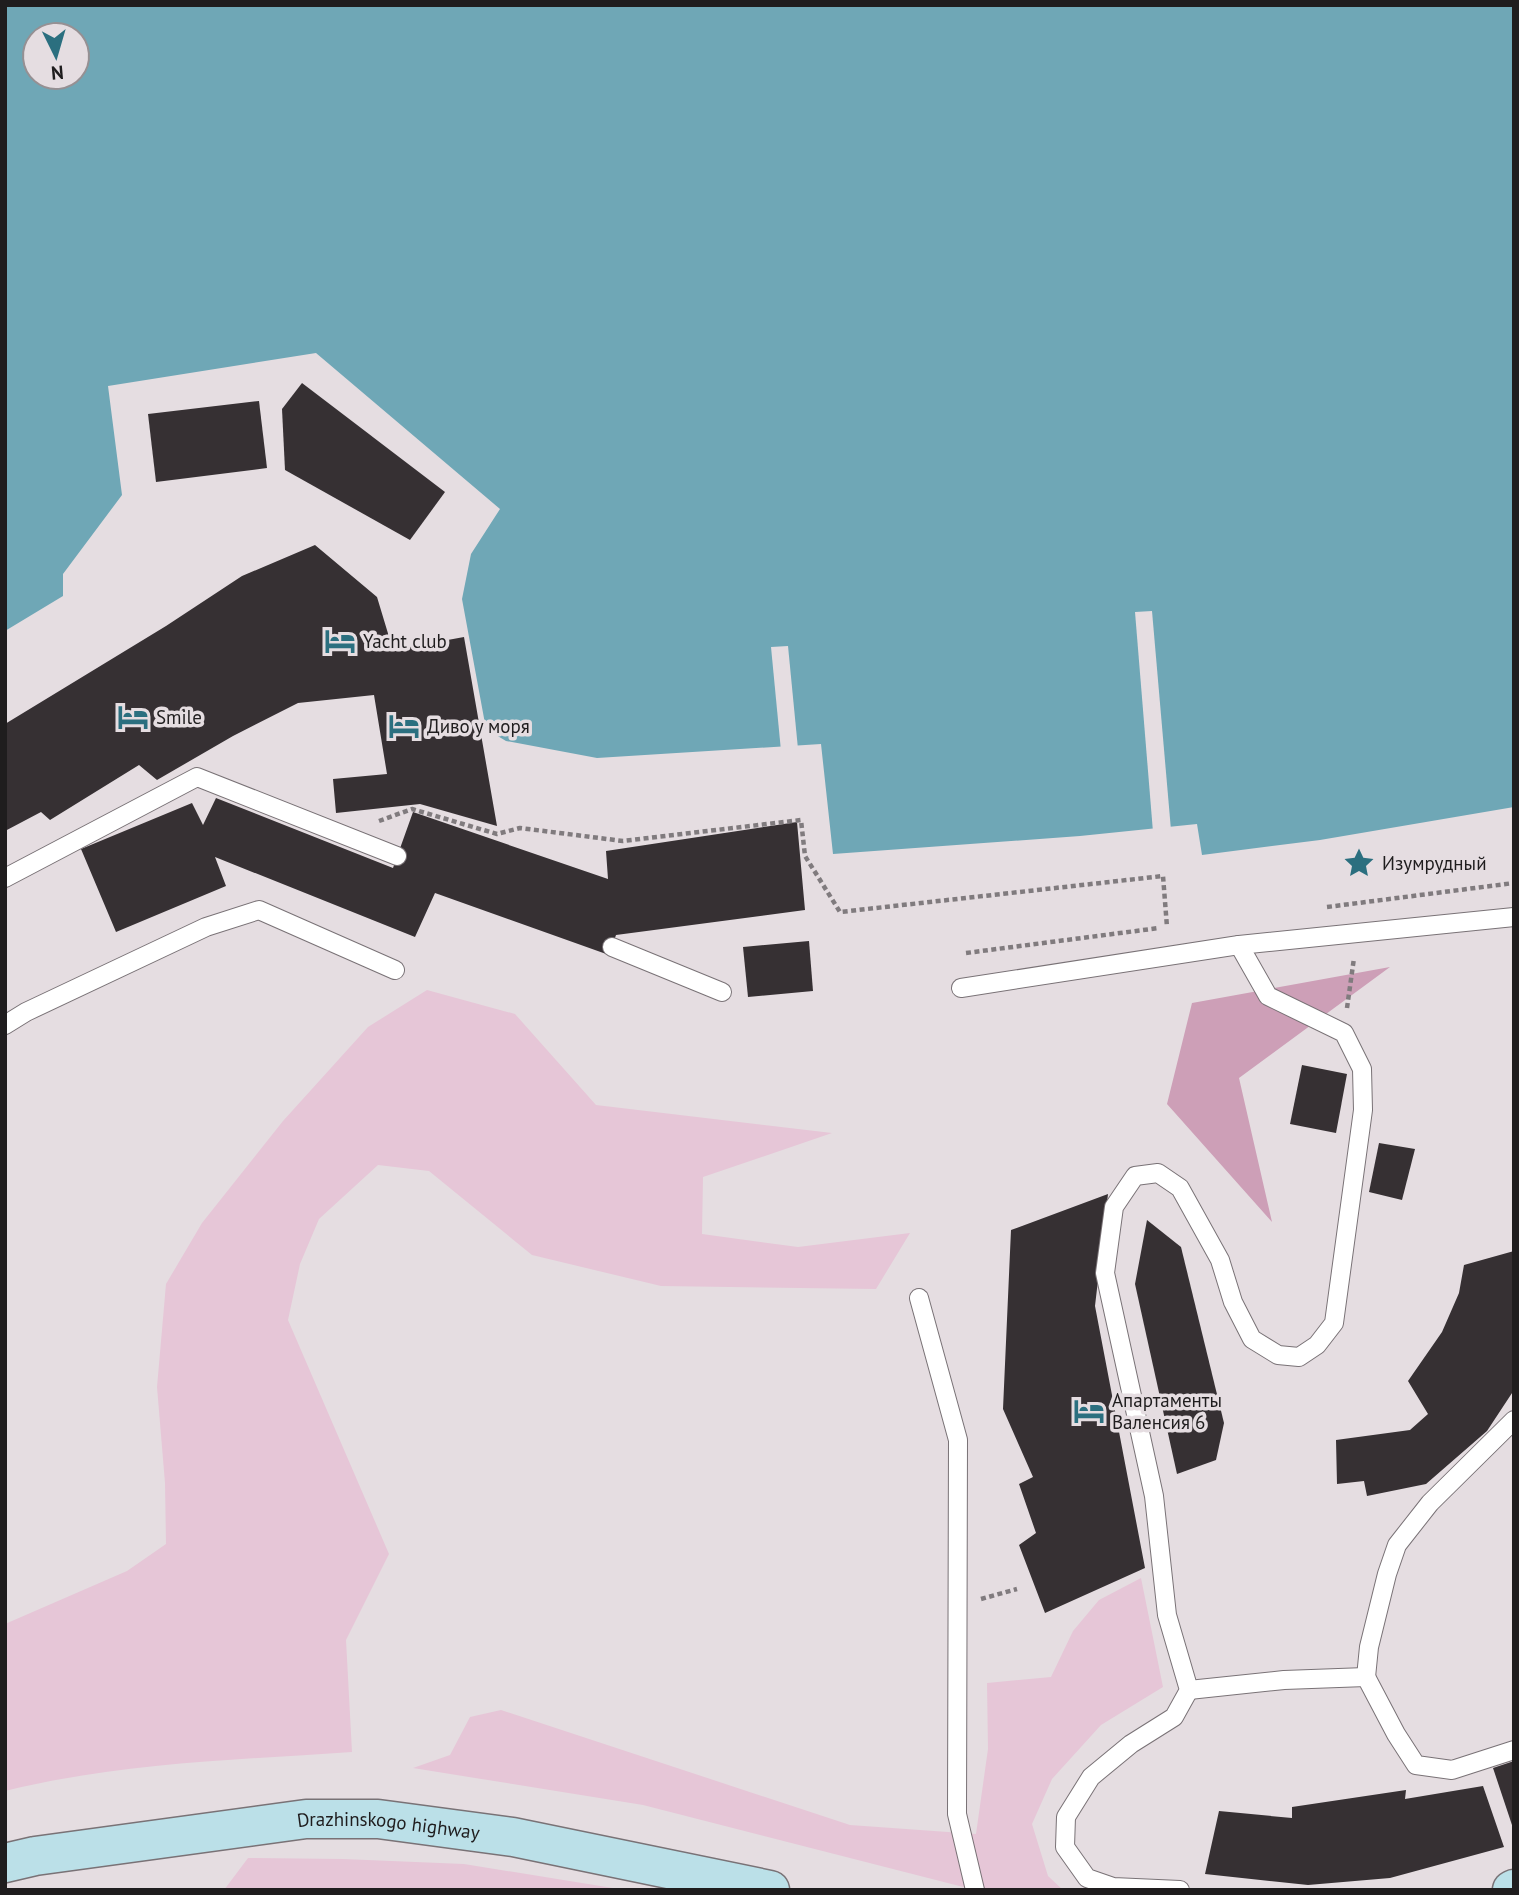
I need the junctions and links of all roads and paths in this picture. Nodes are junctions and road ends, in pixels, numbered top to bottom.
1 (342, 834) junction
2 (397, 856) dead end
3 (5, 878) edge
4 (1514, 917) edge
5 (1167, 927) dead end
6 (1357, 933) junction
7 (1239, 945) junction
8 (612, 947) dead end
9 (396, 970) dead end
10 (961, 988) dead end
11 (722, 992) dead end
12 (5, 1025) edge
13 (1344, 1033) junction
14 (919, 1298) dead end
15 (1514, 1420) edge
16 (1017, 1589) dead end
17 (957, 1606) junction
18 (1366, 1677) junction
19 (1189, 1690) junction
20 (1514, 1750) edge
21 (5, 1863) edge
22 (770, 1890) edge
23 (975, 1890) edge
24 (1180, 1890) edge

1 - 2 lane
1 - 3 lane
1 - 5 path
4 - 6 lane
6 - 7 lane
6 - 13 path
7 - 10 lane
7 - 13 lane
8 - 11 lane
9 - 12 lane
13 - 19 lane
14 - 17 lane
15 - 18 lane
16 - 17 path
17 - 23 lane
18 - 19 lane
18 - 20 lane
19 - 24 lane
21 - 22 main road, Drazhinskogo highway

